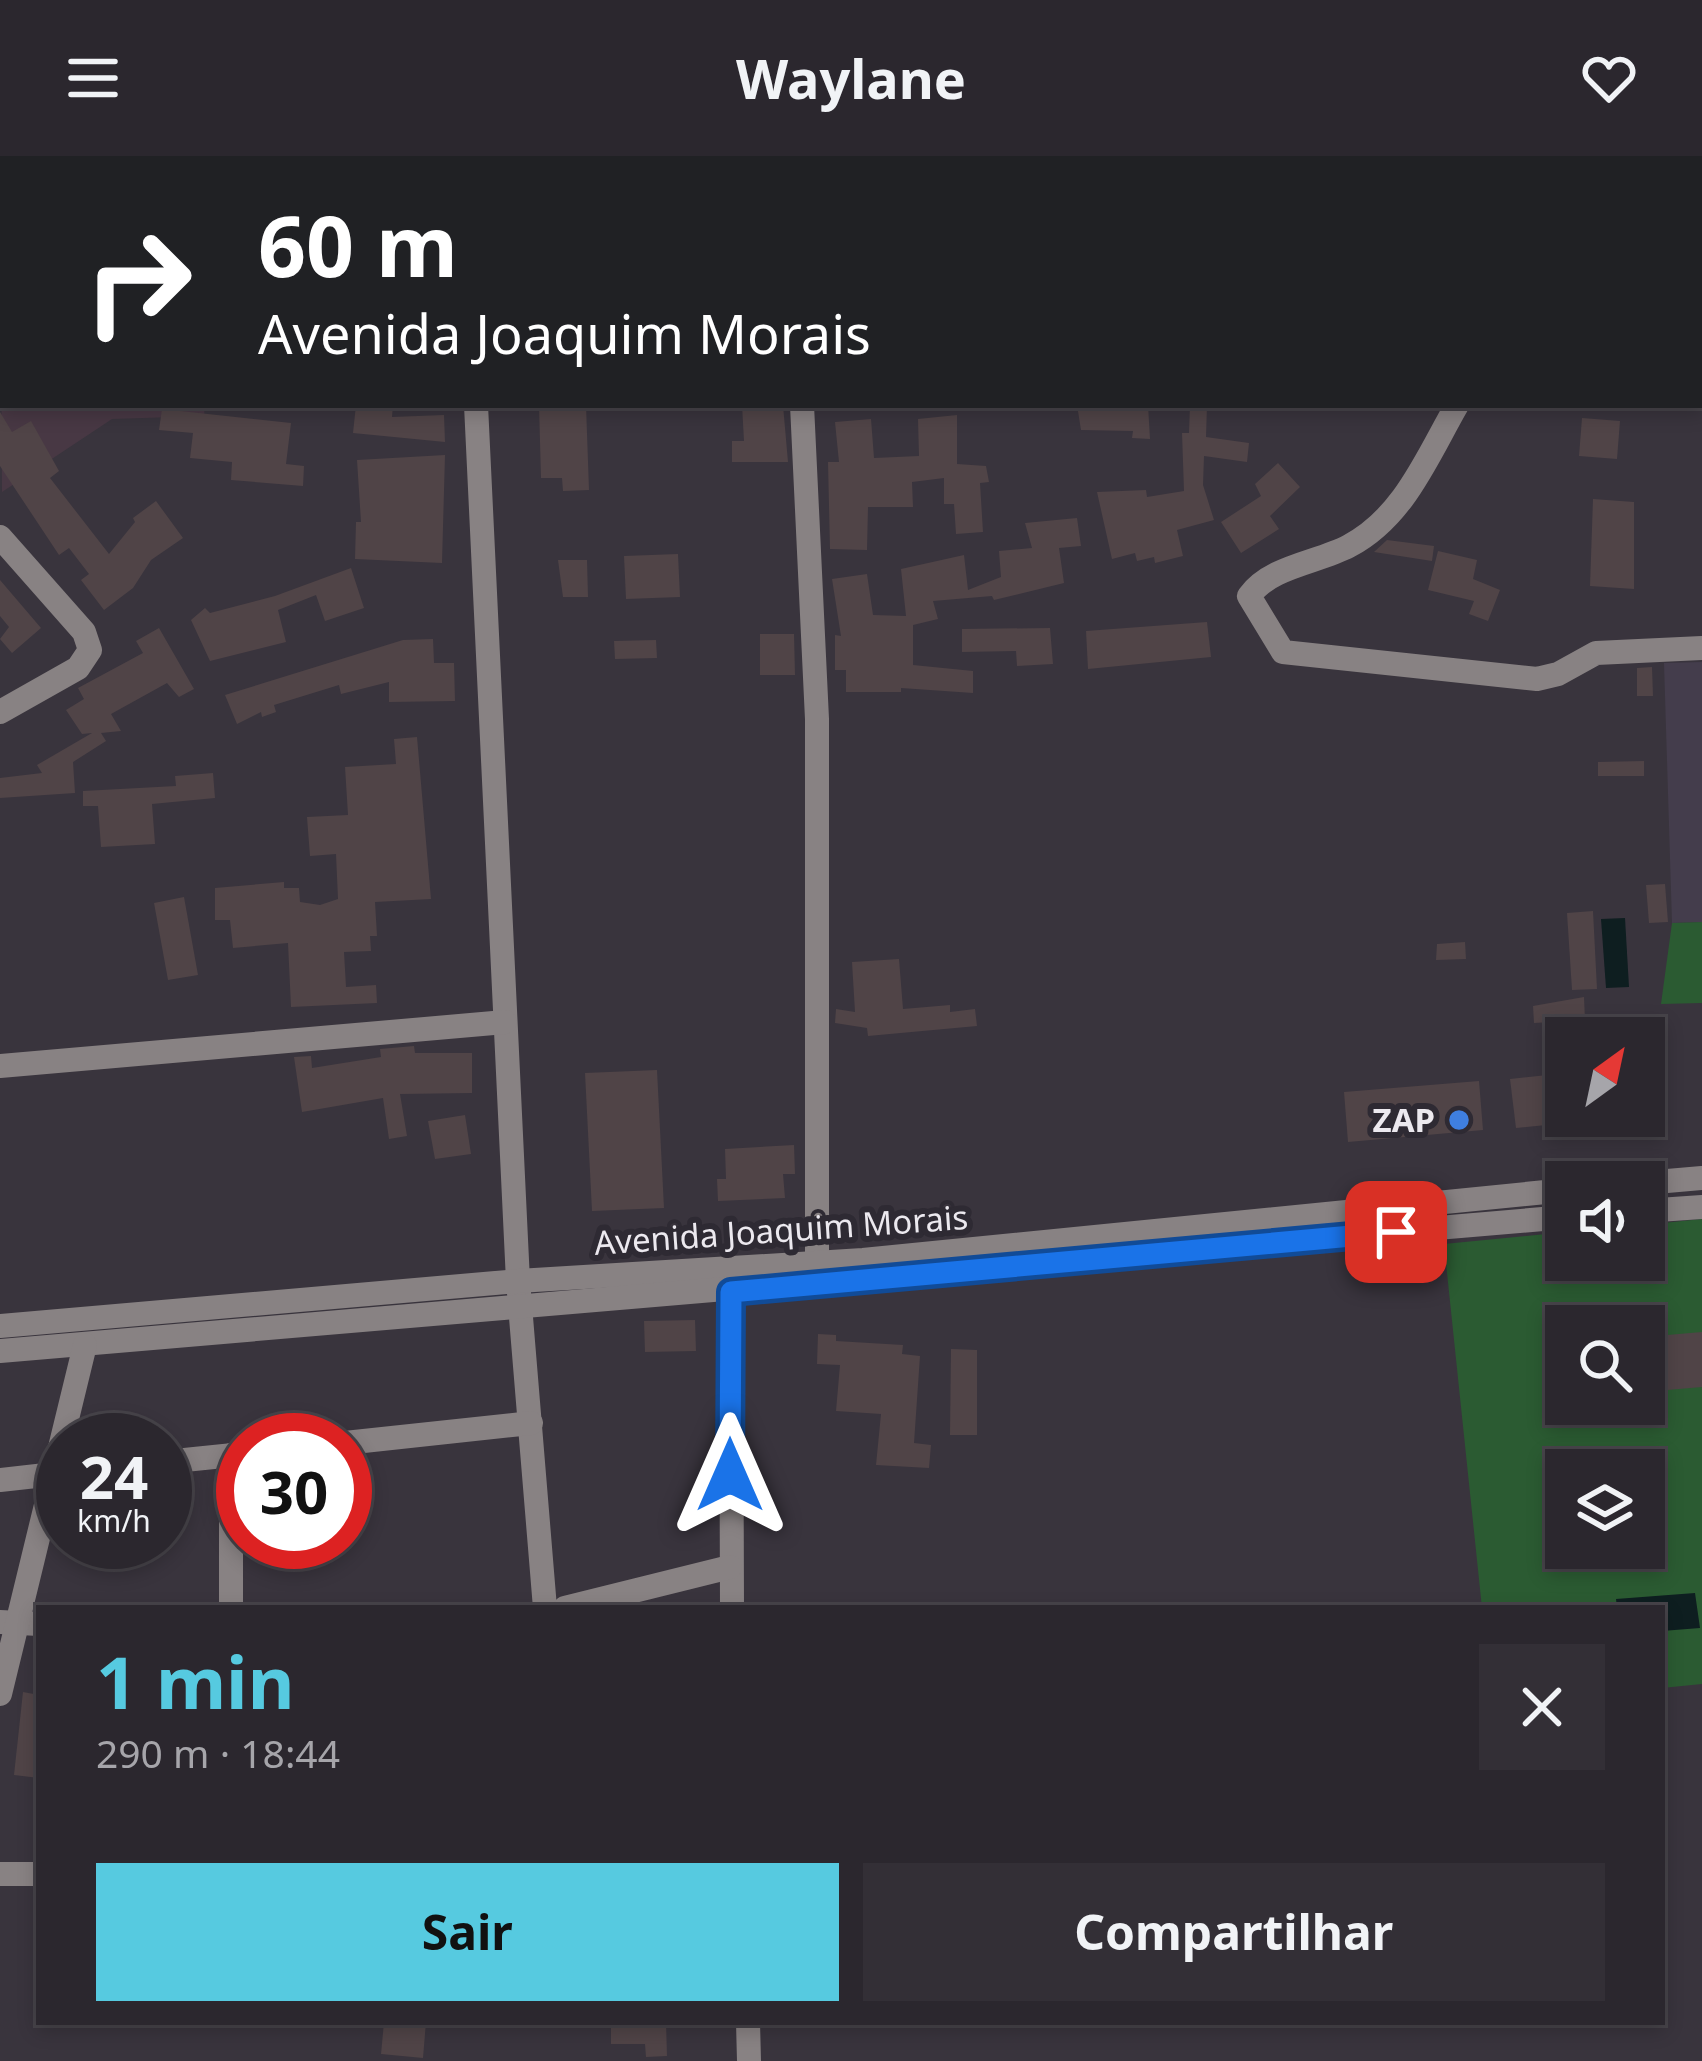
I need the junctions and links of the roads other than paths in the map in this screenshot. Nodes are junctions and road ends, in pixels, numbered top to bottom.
1 (476, 408) edge
2 (802, 408) edge
3 (1454, 408) edge
4 (0, 537) edge
5 (1702, 648) edge
6 (0, 712) edge
7 (505, 1022) junction
8 (0, 1066) edge
9 (1702, 1178) edge
10 (1665, 1181) edge
11 (1545, 1192) edge
12 (1702, 1207) edge
13 (1665, 1210) edge
14 (1545, 1219) edge
15 (818, 1264) junction
16 (731, 1292) junction
17 (520, 1293) junction
18 (0, 1326) edge
19 (85, 1345) junction
20 (0, 1351) edge
21 (70, 1413) edge
22 (531, 1423) junction
23 (372, 1440) edge
24 (36, 1476) edge
25 (0, 1480) edge
26 (36, 1556) edge
27 (730, 1567) junction
28 (233, 1569) edge
29 (231, 1605) edge
30 (544, 1605) edge
31 (578, 1605) edge
32 (732, 1605) edge
33 (19, 1622) edge
34 (0, 1694) edge
35 (0, 1874) edge
36 (36, 1874) edge
37 (748, 2025) edge
38 (749, 2061) edge

1 - 7 street
2 - 15 street
3 - 5 street
4 - 6 street
7 - 8 street
7 - 17 street
9 - 10 street
11 - 15 street, Avenida Joaquim Morais
12 - 13 street
14 - 16 street, Avenida Joaquim Morais
15 - 17 street, Avenida Joaquim Morais
16 - 17 street, Avenida Joaquim Morais
16 - 27 street
17 - 18 street, Avenida Joaquim Morais
17 - 19 street, Avenida Joaquim Morais
17 - 22 street
19 - 20 street, Avenida Joaquim Morais
19 - 21 street
22 - 23 street
22 - 30 street
24 - 25 street
26 - 33 street
27 - 31 street
27 - 32 street
28 - 29 street
33 - 34 street
35 - 36 street
37 - 38 street

